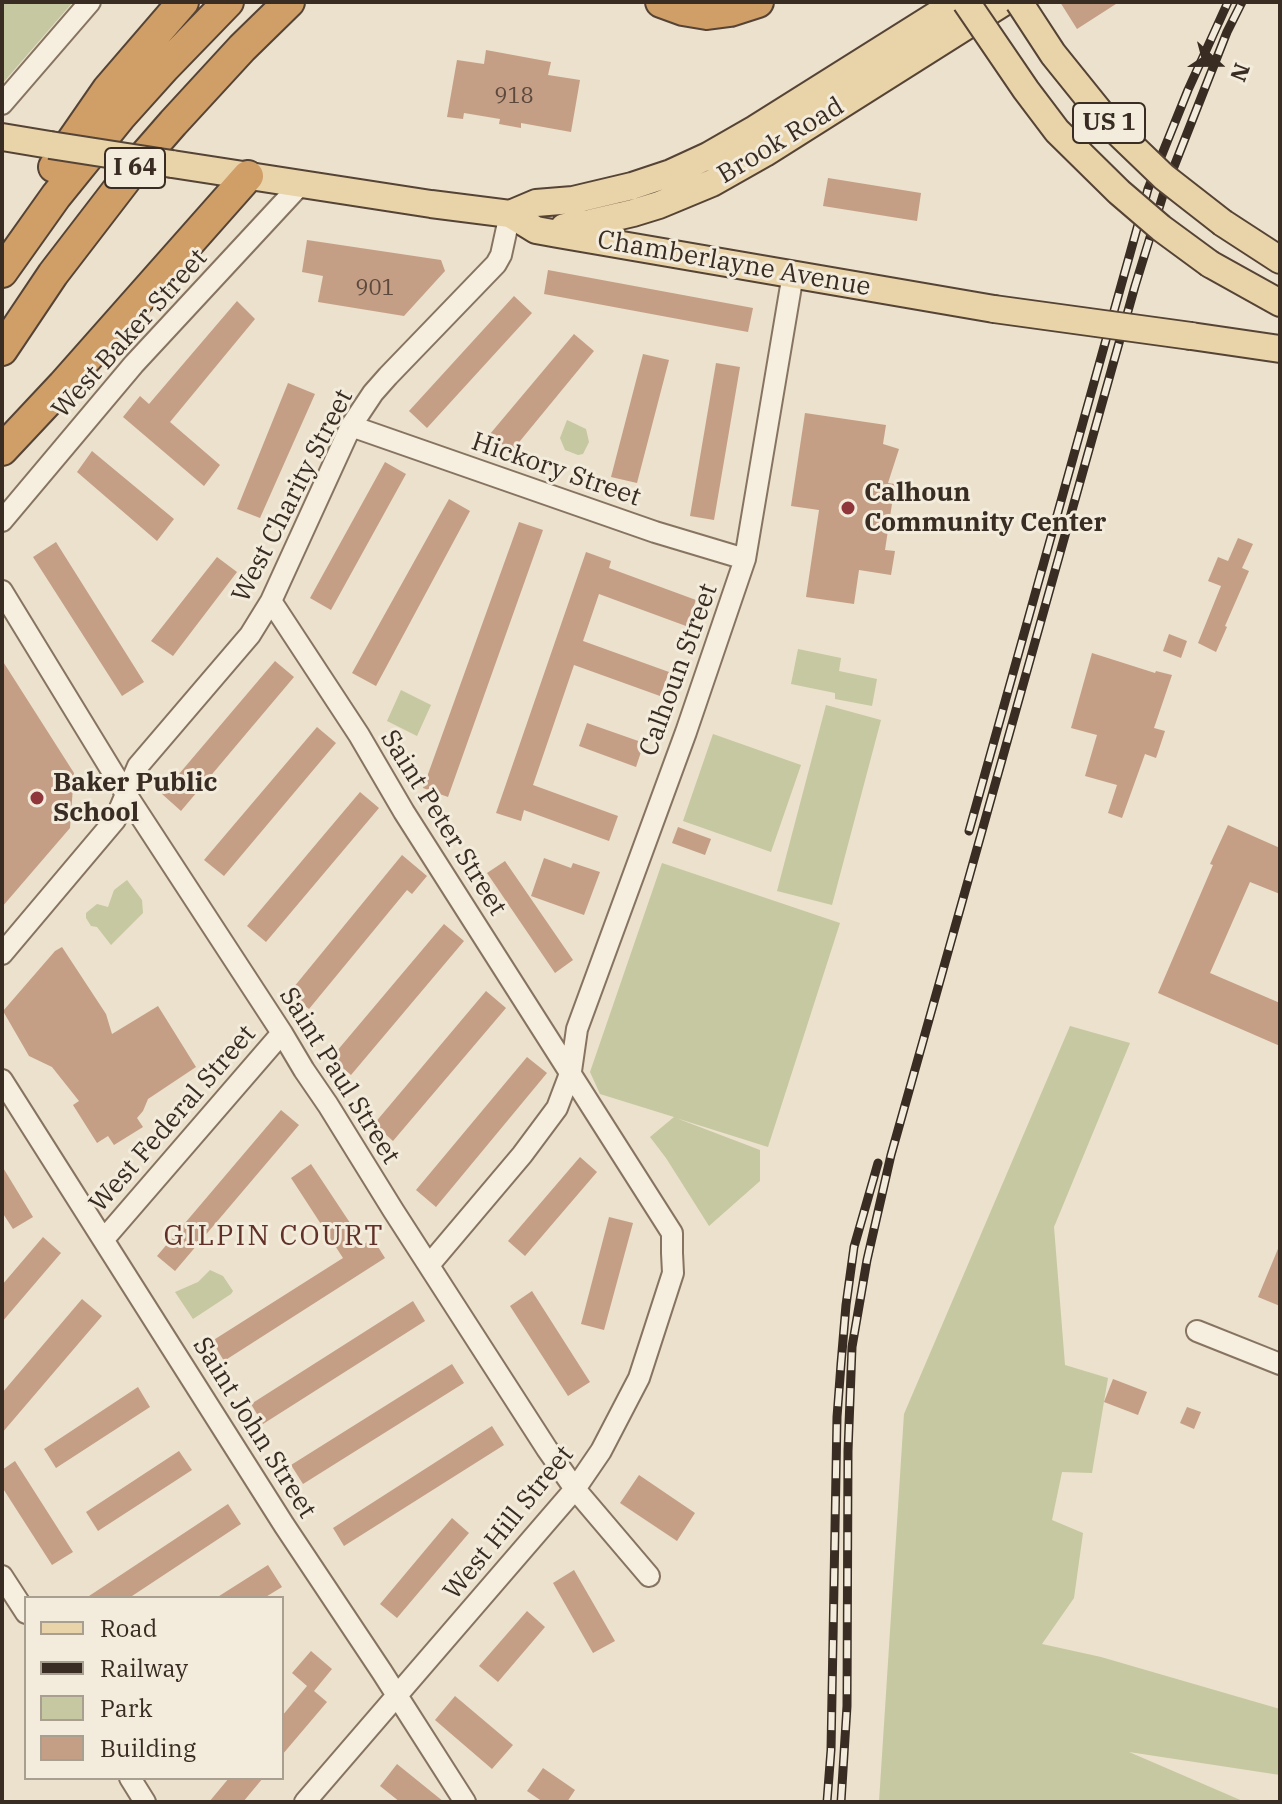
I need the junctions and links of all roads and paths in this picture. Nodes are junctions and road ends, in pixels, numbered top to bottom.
1 (90, 2) edge
2 (183, 2) edge
3 (228, 2) edge
4 (289, 2) edge
5 (661, 2) edge
6 (758, 2) edge
7 (957, 2) edge
8 (966, 2) edge
9 (1004, 2) edge
10 (1019, 2) edge
11 (2, 104) edge
12 (7, 138) edge
13 (248, 176) junction
14 (301, 184) junction
15 (510, 214) junction
16 (536, 230) junction
17 (2, 248) edge
18 (1280, 260) edge
19 (2, 272) edge
20 (793, 274) junction
21 (1280, 303) edge
22 (1280, 349) edge
23 (2, 350) edge
24 (351, 426) junction
25 (2, 450) edge
26 (2, 521) edge
27 (745, 559) junction
28 (2, 591) edge
29 (271, 601) junction
30 (126, 794) junction
31 (2, 954) edge
32 (282, 1033) junction
33 (571, 1071) junction
34 (2, 1080) edge
35 (104, 1239) junction
36 (429, 1265) junction
37 (1197, 1331) dead end
38 (1280, 1364) edge
39 (575, 1489) junction
40 (2, 1576) edge
41 (649, 1576) dead end
42 (24, 1610) edge
43 (397, 1696) junction
44 (131, 1780) edge
45 (145, 1802) edge
46 (305, 1802) edge
47 (465, 1802) edge

1 - 11 street
2 - 17 highway
3 - 19 highway, I 64
4 - 23 highway, I 64
5 - 6 highway
7 - 15 main road, Brook Road
8 - 21 main road, US 1, bridge
9 - 16 main road, Brook Road
10 - 18 main road, US 1, bridge
12 - 13 main road, Chamberlayne Avenue, bridge
13 - 14 main road, Chamberlayne Avenue
13 - 25 highway
14 - 15 main road, Chamberlayne Avenue
14 - 26 street, West Baker Street
15 - 16 main road, Chamberlayne Avenue
15 - 24 street, West Charity Street
16 - 20 main road, Chamberlayne Avenue
20 - 22 main road, Chamberlayne Avenue, bridge
20 - 27 street, Calhoun Street
24 - 27 street, Hickory Street
24 - 29 street, West Charity Street
27 - 33 street, Calhoun Street
28 - 30 street, Saint Paul Street
29 - 30 street, West Charity Street
29 - 33 street, Saint Peter Street
30 - 31 street, West Charity Street
30 - 32 street, Saint Paul Street
32 - 35 street, West Federal Street
32 - 36 street, Saint Paul Street
33 - 36 street, Calhoun Street
33 - 39 street, West Hill Street
34 - 35 street, Saint John Street
35 - 43 street, Saint John Street
36 - 39 street, Saint Paul Street
37 - 38 street
39 - 41 street, Saint Paul Street
39 - 43 street, West Hill Street
40 - 42 street
43 - 46 street, West Hill Street
43 - 47 street, Saint John Street
44 - 45 street

